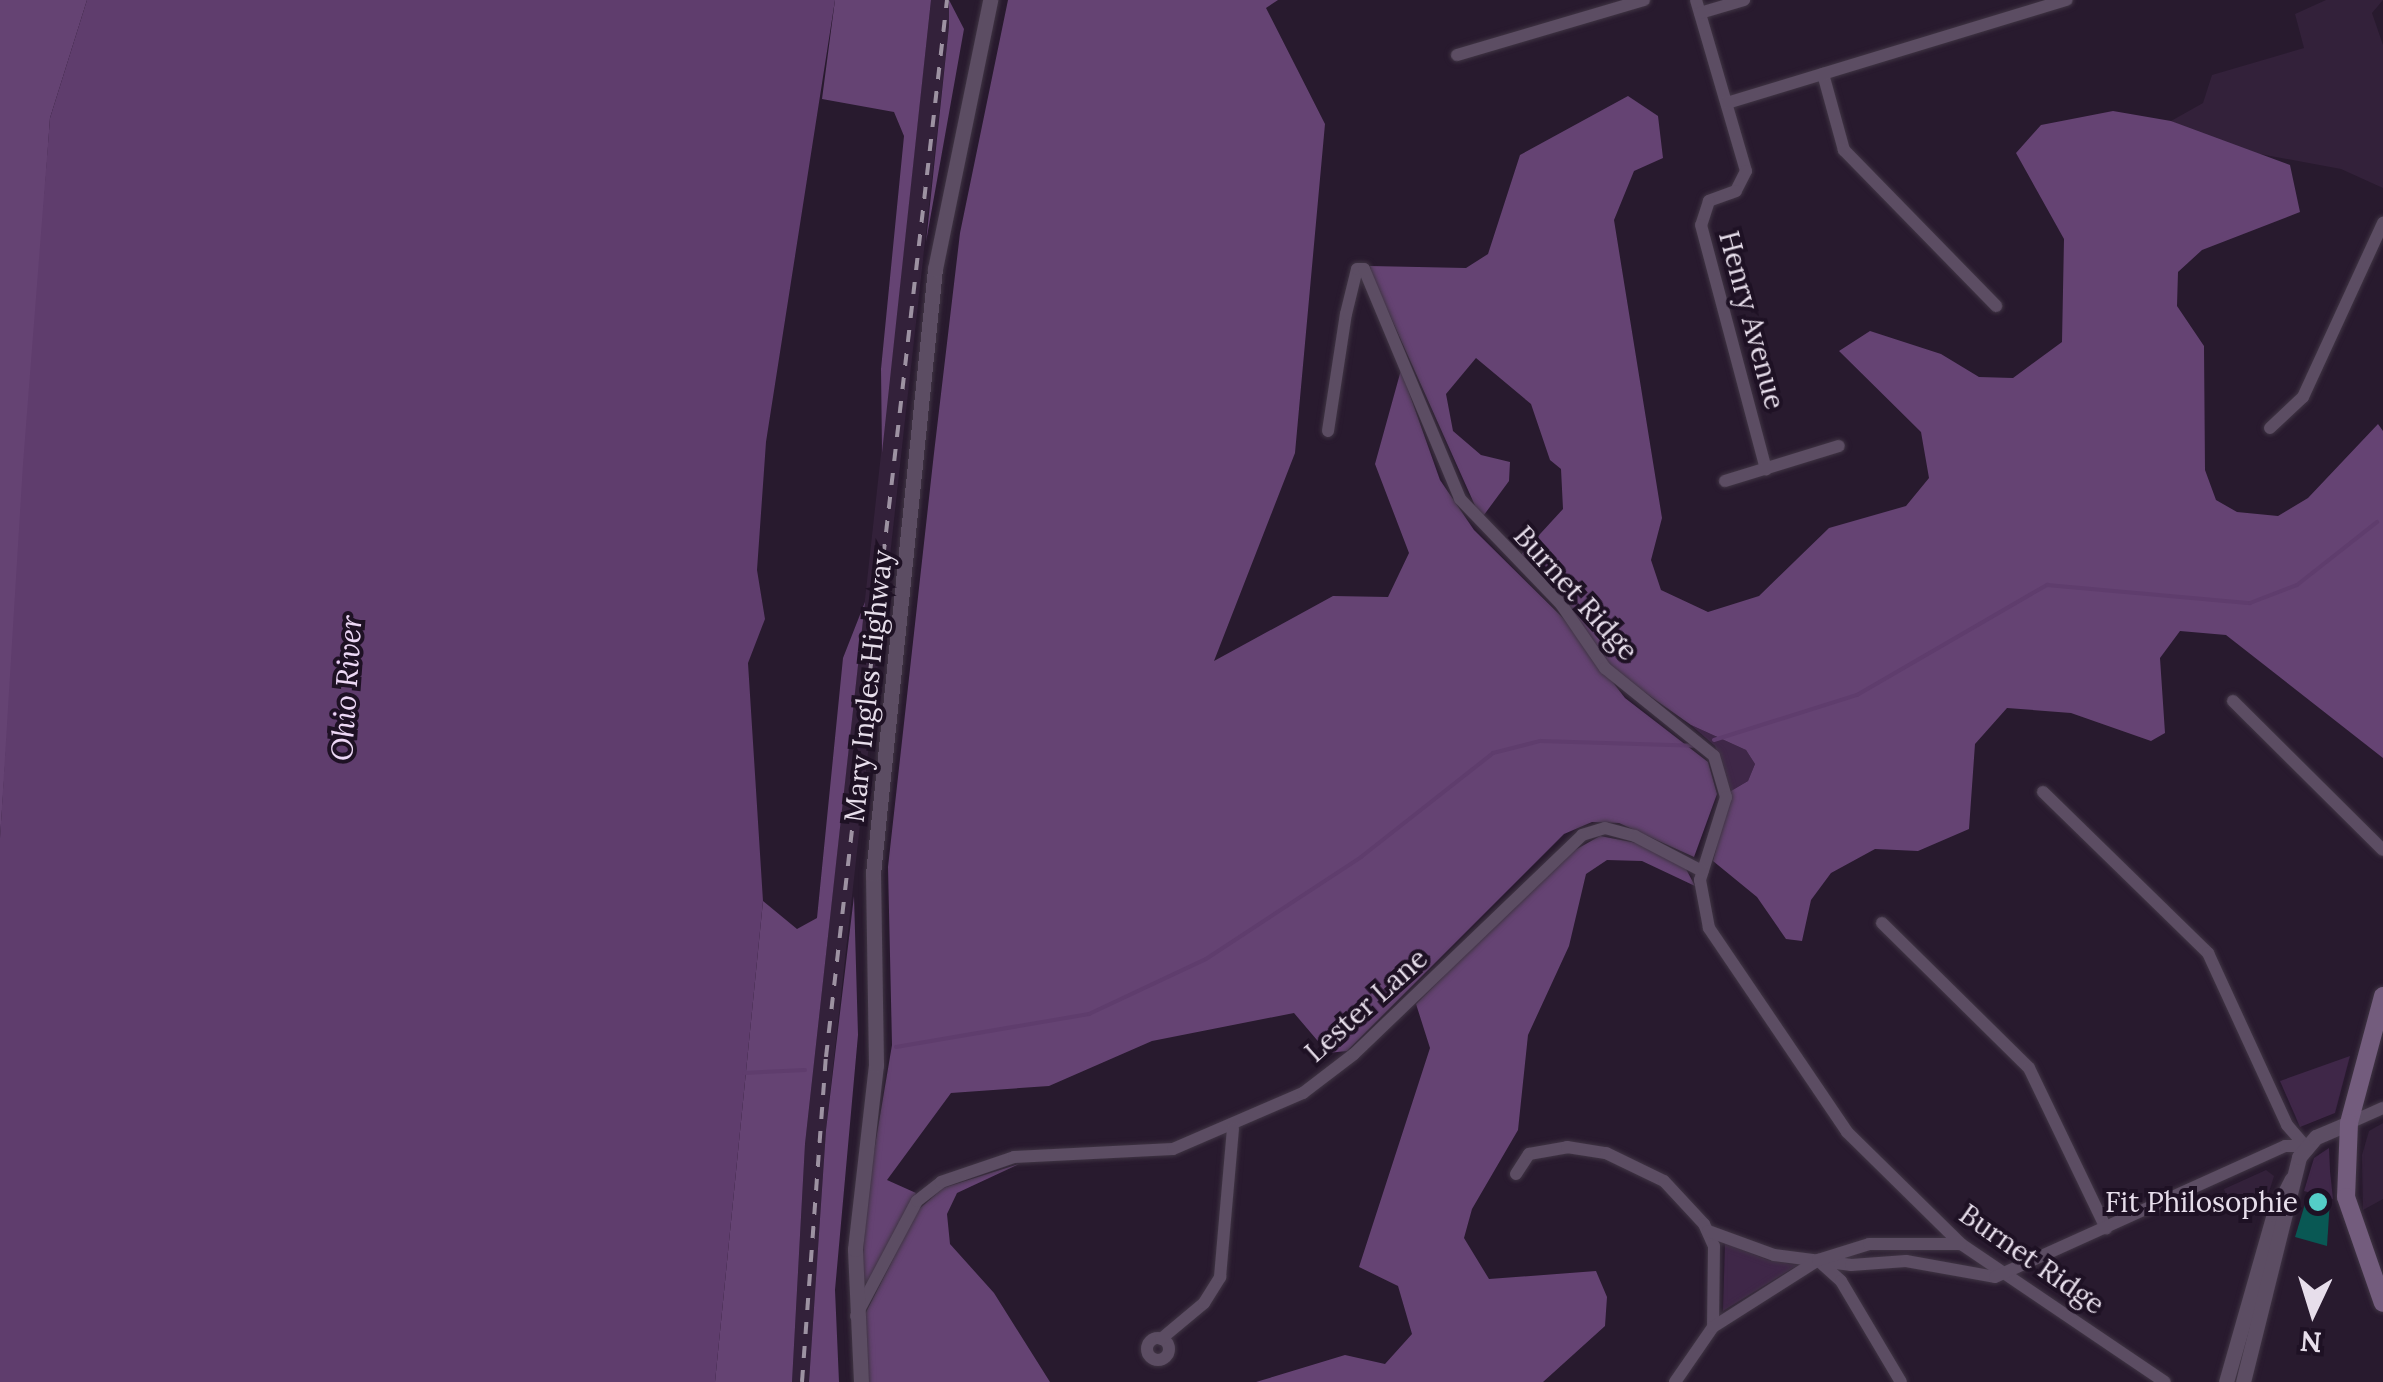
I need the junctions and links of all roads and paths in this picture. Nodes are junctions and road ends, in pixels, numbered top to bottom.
1 (990, 0) edge
2 (1644, 0) edge
3 (1744, 0) edge
4 (2067, 0) edge
5 (1698, 7) edge
6 (1457, 55) dead end
7 (1823, 74) junction
8 (1727, 104) junction
9 (2383, 223) edge
10 (1996, 306) dead end
11 (2270, 428) dead end
12 (1328, 431) dead end
13 (1838, 446) dead end
14 (1766, 469) junction
15 (1725, 481) dead end
16 (2234, 701) dead end
17 (2043, 792) dead end
18 (2383, 850) edge
19 (1702, 871) junction
20 (1882, 923) dead end
21 (2383, 996) edge
22 (2383, 1108) edge
23 (2349, 1124) junction
24 (1234, 1129) junction
25 (2305, 1146) junction
26 (1516, 1174) dead end
27 (2292, 1179) junction
28 (2106, 1228) junction
29 (1708, 1230) junction
30 (1961, 1244) junction
31 (1818, 1260) junction
32 (2007, 1273) junction
33 (2383, 1303) edge
34 (855, 1316) junction
35 (1713, 1327) junction
36 (1162, 1339) dead end
37 (861, 1382) edge
38 (1675, 1382) edge
39 (1901, 1382) edge
40 (2166, 1382) edge
41 (2226, 1382) edge
42 (2243, 1382) edge

1 - 34 street, Mary Ingles Highway
2 - 6 street
3 - 5 street
4 - 7 street
5 - 8 street
7 - 8 street
7 - 10 street
8 - 14 street, Henry Avenue
9 - 11 street
12 - 19 street, Burnet Ridge
13 - 14 street
14 - 15 street
16 - 18 street
17 - 25 street
19 - 24 street, Lester Lane
19 - 30 street, Burnet Ridge
20 - 28 street
21 - 23 main road
22 - 23 street
23 - 25 street
23 - 33 main road
24 - 34 street, Lester Lane
24 - 36 street
25 - 27 street
25 - 28 street
26 - 29 street
27 - 41 street
27 - 42 street
28 - 32 street
29 - 31 street
29 - 35 street
30 - 31 street
30 - 32 street, Burnet Ridge
31 - 32 street
31 - 35 street
31 - 39 street
32 - 40 street, Burnet Ridge
34 - 37 street, Mary Ingles Highway
35 - 38 street

